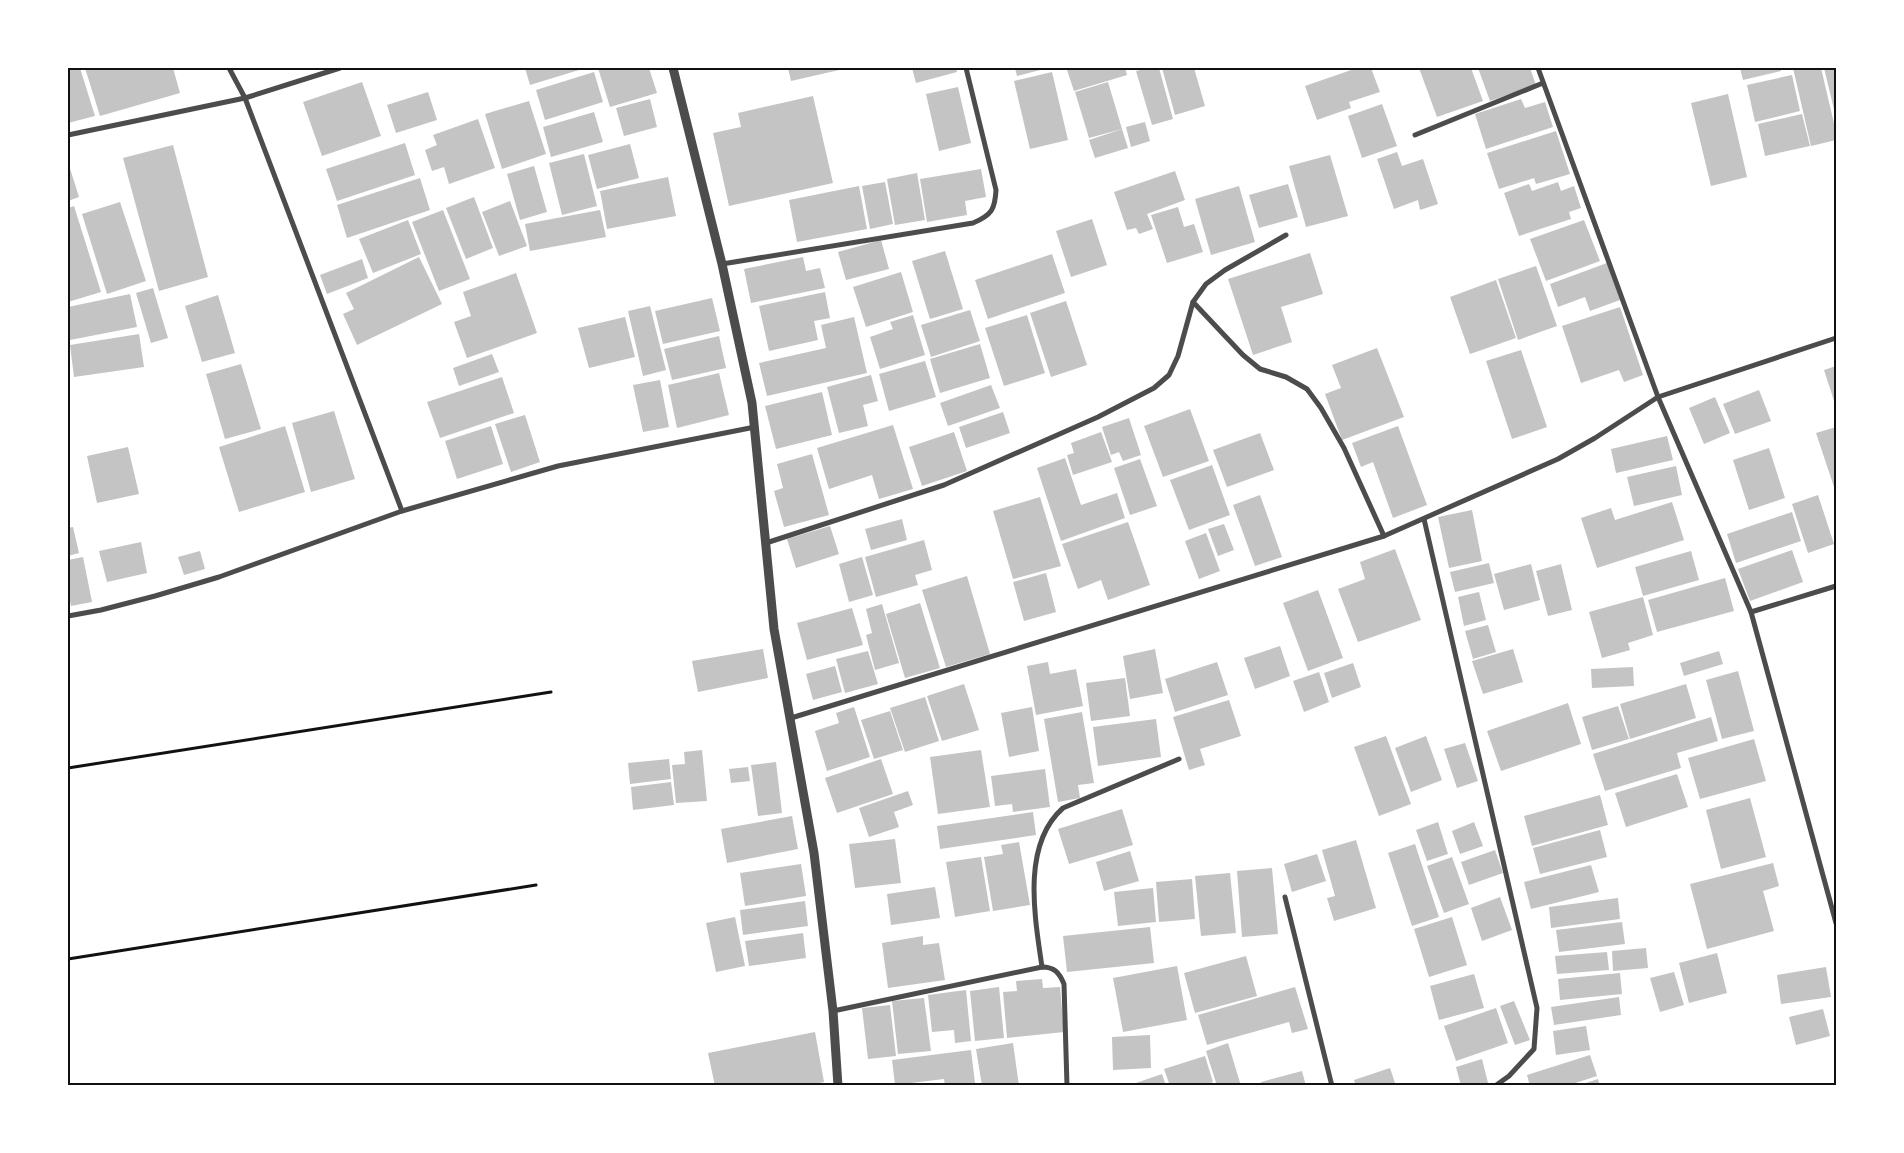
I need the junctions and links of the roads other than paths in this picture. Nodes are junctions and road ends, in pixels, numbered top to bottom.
1 (229, 68) edge
2 (340, 68) edge
3 (673, 68) edge
4 (966, 68) edge
5 (1538, 68) edge
6 (1543, 83) junction
7 (245, 98) junction
8 (68, 135) edge
9 (1415, 135) dead end
10 (1286, 235) dead end
11 (722, 264) junction
12 (1193, 302) junction
13 (1836, 338) edge
14 (1658, 396) junction
15 (756, 427) junction
16 (402, 511) junction
17 (1424, 519) junction
18 (1384, 536) junction
19 (766, 543) junction
20 (1836, 586) edge
21 (1751, 612) junction
22 (68, 616) edge
23 (791, 718) junction
24 (1179, 758) dead end
25 (1285, 897) dead end
26 (1836, 923) edge
27 (1042, 967) junction
28 (833, 1010) junction
29 (838, 1086) edge
30 (1067, 1086) edge
31 (1332, 1086) edge
32 (1495, 1086) edge

1 - 7 street
2 - 7 street
3 - 11 street
4 - 11 street
5 - 6 street
6 - 9 street
6 - 14 street
7 - 8 street
7 - 16 street
10 - 12 street
11 - 15 street
12 - 18 street
12 - 19 street
13 - 14 street
14 - 17 street
14 - 21 street
15 - 16 street
15 - 19 street
16 - 22 street
17 - 18 street
17 - 32 street
18 - 23 street
19 - 23 street
20 - 21 street
21 - 26 street
23 - 28 street
24 - 27 street
25 - 31 street
27 - 28 street
27 - 30 street
28 - 29 street

